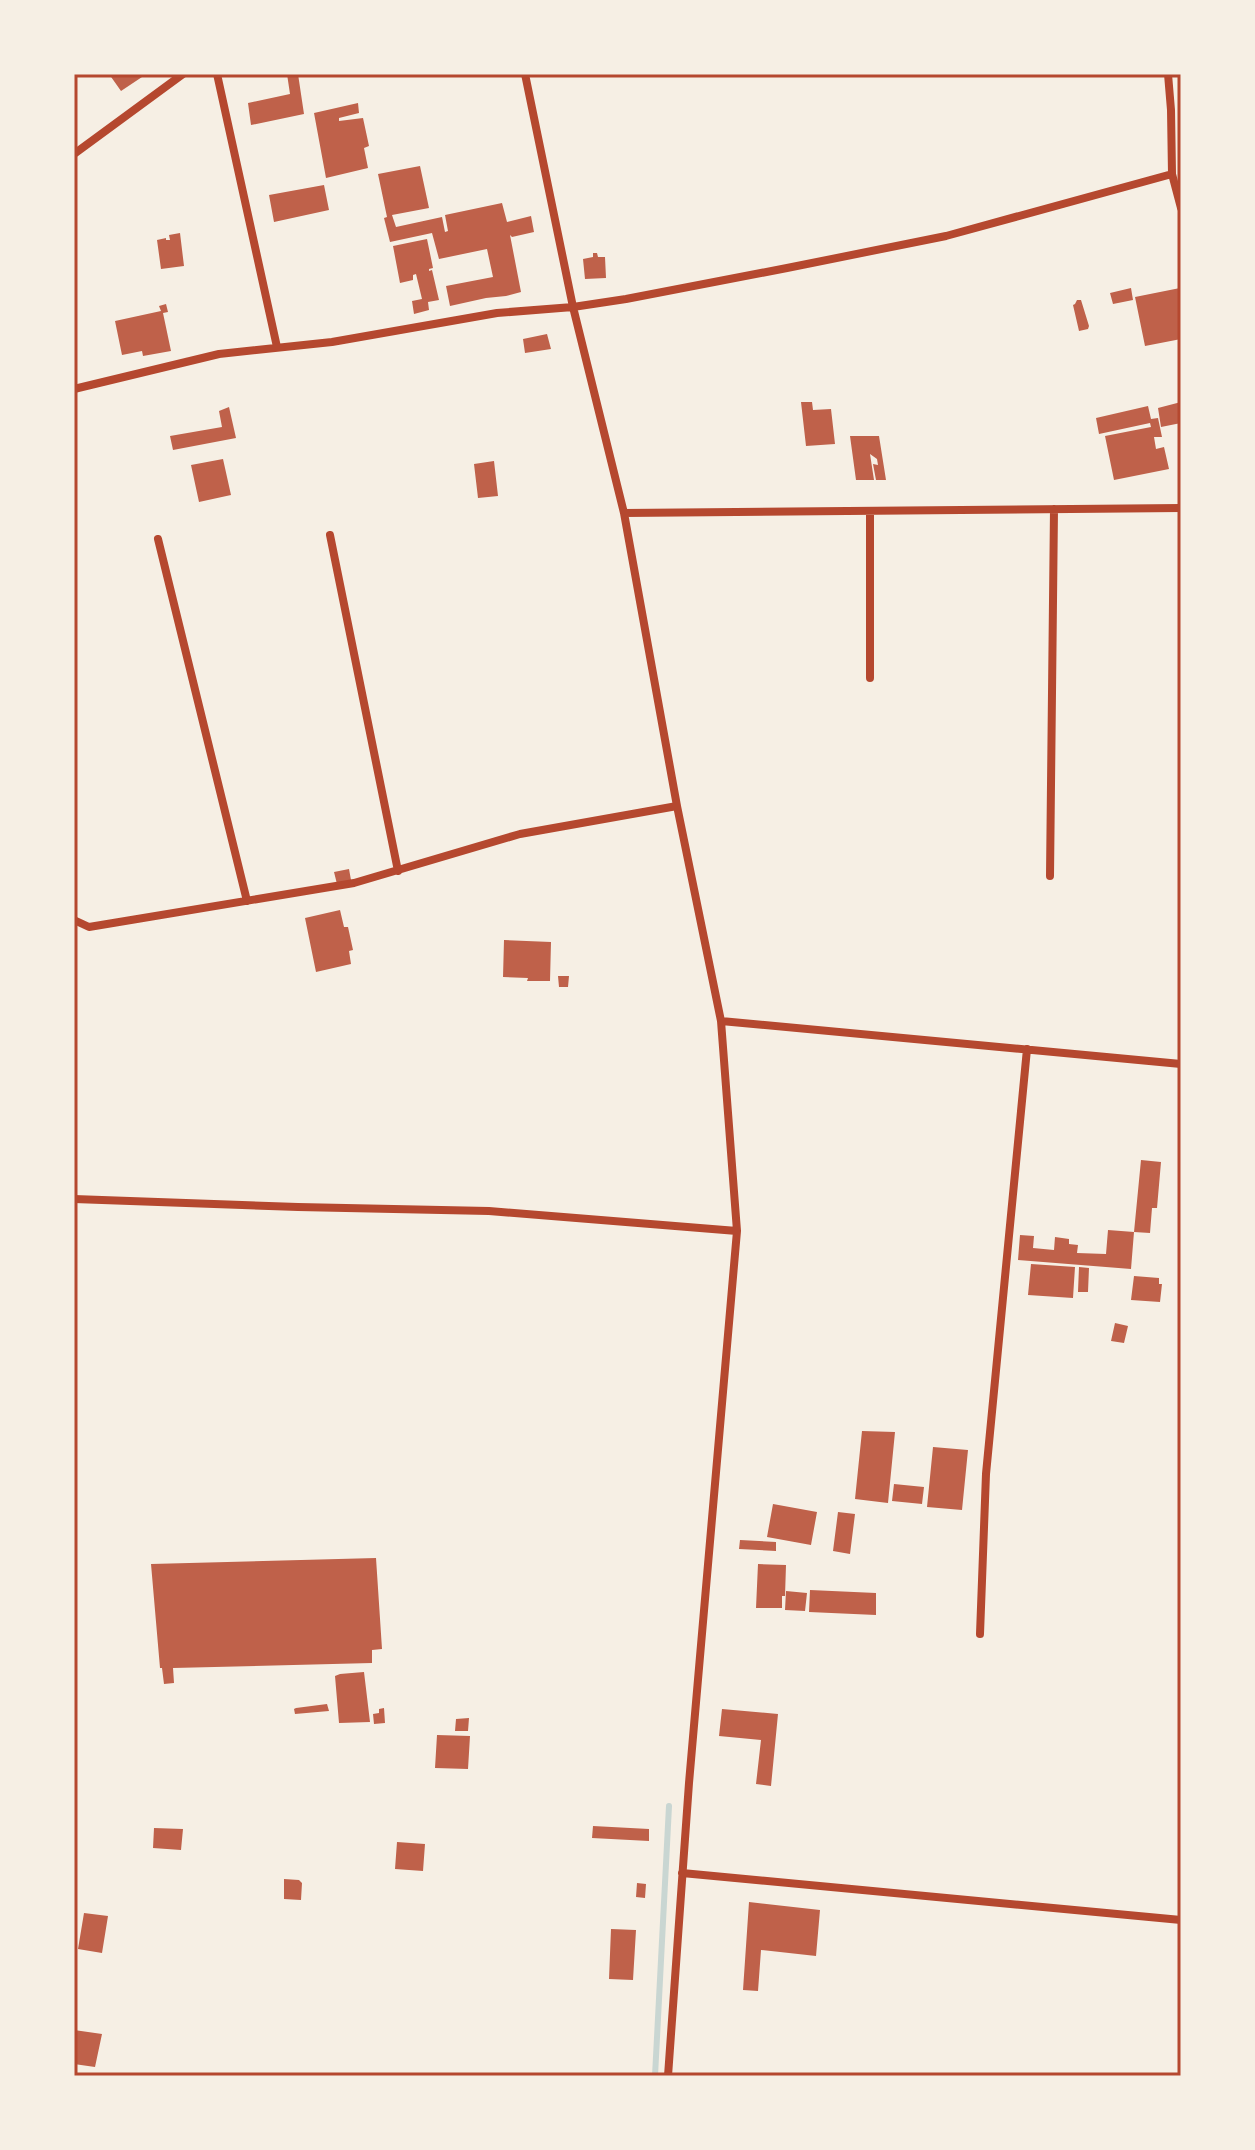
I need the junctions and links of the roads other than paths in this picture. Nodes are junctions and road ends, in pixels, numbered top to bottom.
1 (183, 74) edge
2 (217, 74) edge
3 (525, 74) edge
4 (1168, 74) edge
5 (74, 154) edge
6 (1172, 174) junction
7 (1181, 208) edge
8 (573, 307) junction
9 (277, 347) junction
10 (74, 389) edge
11 (1181, 508) edge
12 (1054, 509) junction
13 (870, 511) junction
14 (624, 513) junction
15 (330, 535) dead end
16 (158, 539) dead end
17 (870, 678) dead end
18 (677, 806) junction
19 (398, 871) junction
20 (1050, 876) dead end
21 (247, 901) junction
22 (74, 920) edge
23 (89, 927) junction
24 (74, 930) edge
25 (721, 1021) junction
26 (1027, 1049) junction
27 (1181, 1064) edge
28 (74, 1199) edge
29 (737, 1231) junction
30 (980, 1634) dead end
31 (682, 1873) junction
32 (1181, 1920) edge
33 (668, 2076) edge

1 - 5 street
2 - 9 street
3 - 8 street
4 - 6 street
6 - 7 street
6 - 8 street
8 - 9 street
8 - 14 street
9 - 10 street
11 - 12 street
12 - 13 street
12 - 20 street
13 - 14 street
13 - 17 street
14 - 18 street
15 - 19 street
16 - 21 street
18 - 19 street
18 - 25 street
19 - 21 street
21 - 23 street
22 - 23 street
23 - 24 street
25 - 26 street
25 - 29 street
26 - 27 street
26 - 30 street
28 - 29 street
29 - 31 street
31 - 32 street
31 - 33 street

